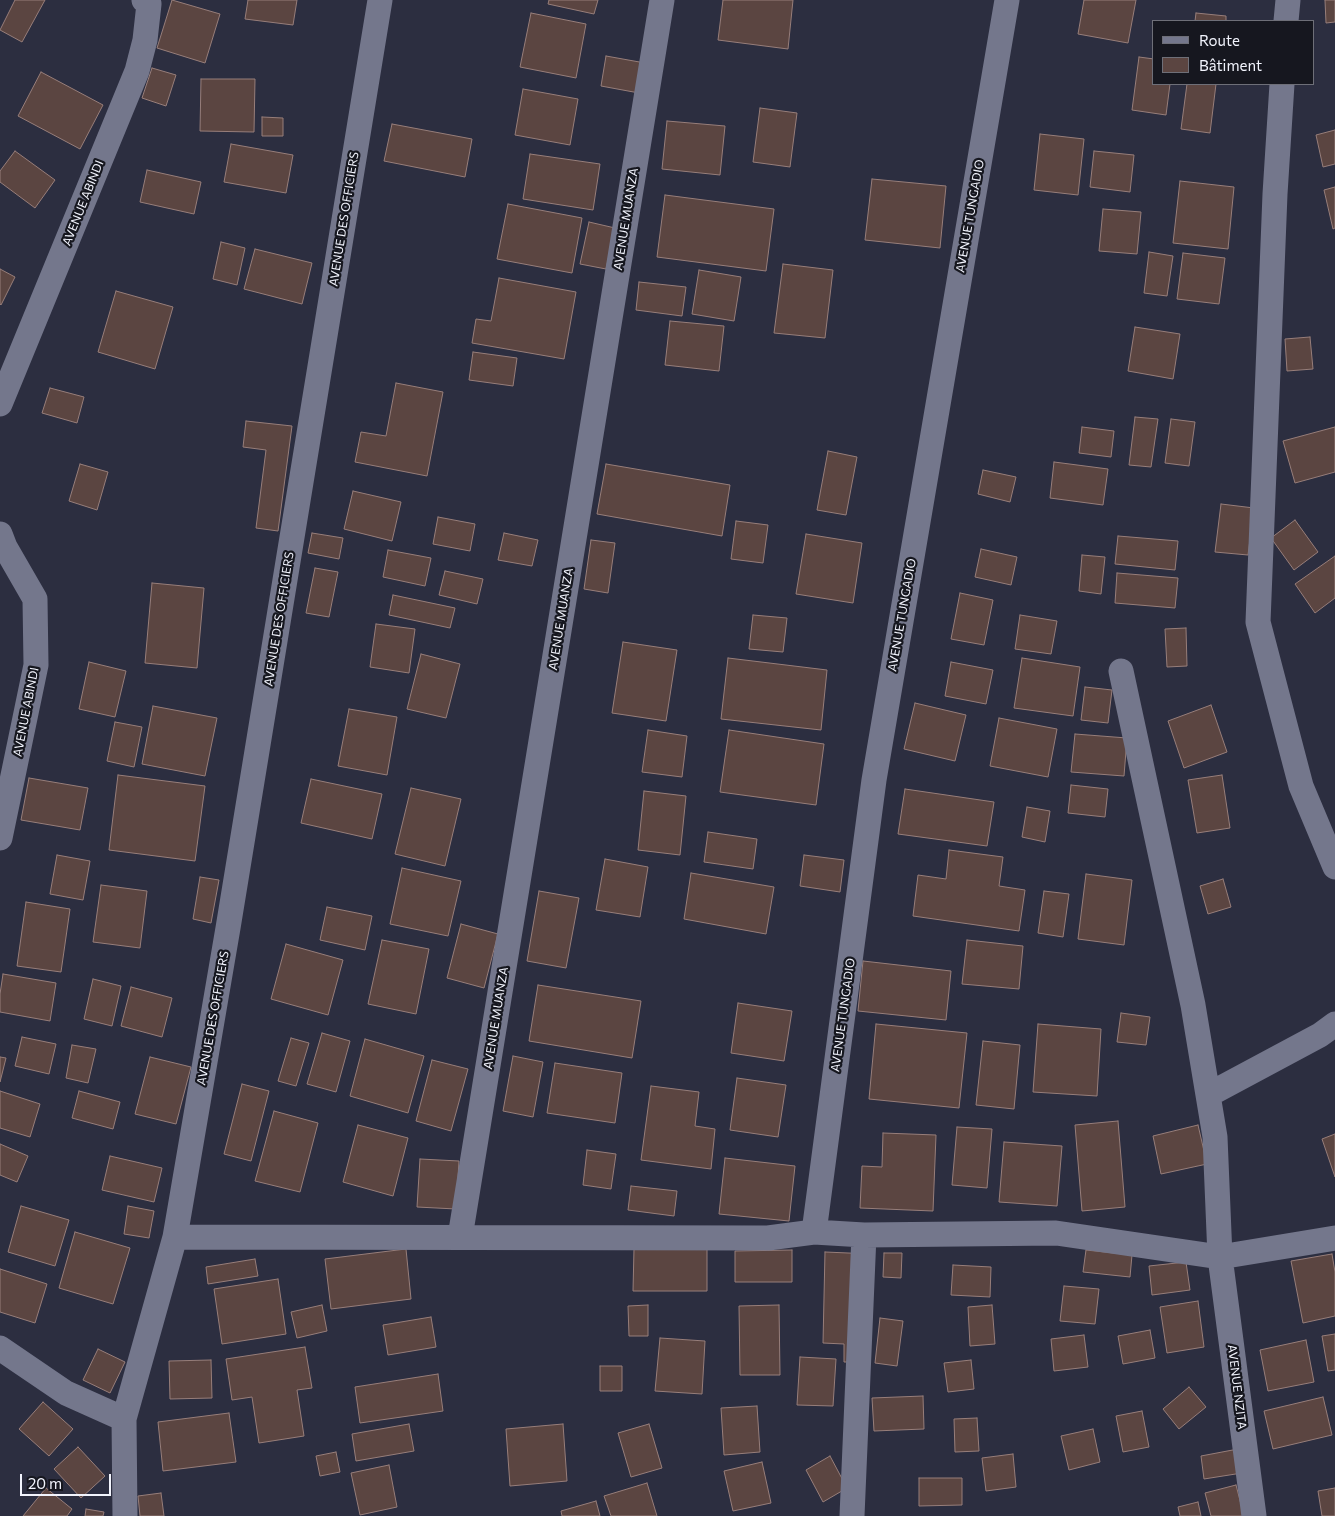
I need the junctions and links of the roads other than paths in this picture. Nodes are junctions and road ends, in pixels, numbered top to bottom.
1 (144, 0) edge
2 (380, 0) edge
3 (662, 0) edge
4 (1007, 0) edge
5 (1288, 0) edge
6 (1286, 20) edge
7 (1282, 85) edge
8 (0, 404) edge
9 (0, 534) edge
10 (1122, 671) dead end
11 (0, 838) edge
12 (1335, 867) edge
13 (1335, 1024) edge
14 (1208, 1095) junction
15 (814, 1232) junction
16 (864, 1236) junction
17 (175, 1237) junction
18 (460, 1237) junction
19 (1335, 1238) edge
20 (1220, 1257) junction
21 (0, 1348) edge
22 (124, 1418) junction
23 (125, 1516) edge
24 (850, 1516) edge
25 (1254, 1516) edge

1 - 8 street, AVENUE ABINDI
2 - 17 street, AVENUE DES OFFICIERS
3 - 18 street, AVENUE MUANZA
4 - 15 street, AVENUE TUNGADIO
5 - 6 street
7 - 12 street
9 - 11 street, AVENUE ABINDI
10 - 14 street, AVENUE NZITA
13 - 14 street
14 - 20 street, AVENUE NZITA
15 - 16 street
15 - 18 street
16 - 20 street
16 - 24 street
17 - 18 street
17 - 22 street, AVENUE DES OFFICIERS
19 - 20 street
20 - 25 street, AVENUE NZITA
21 - 22 street
22 - 23 street

